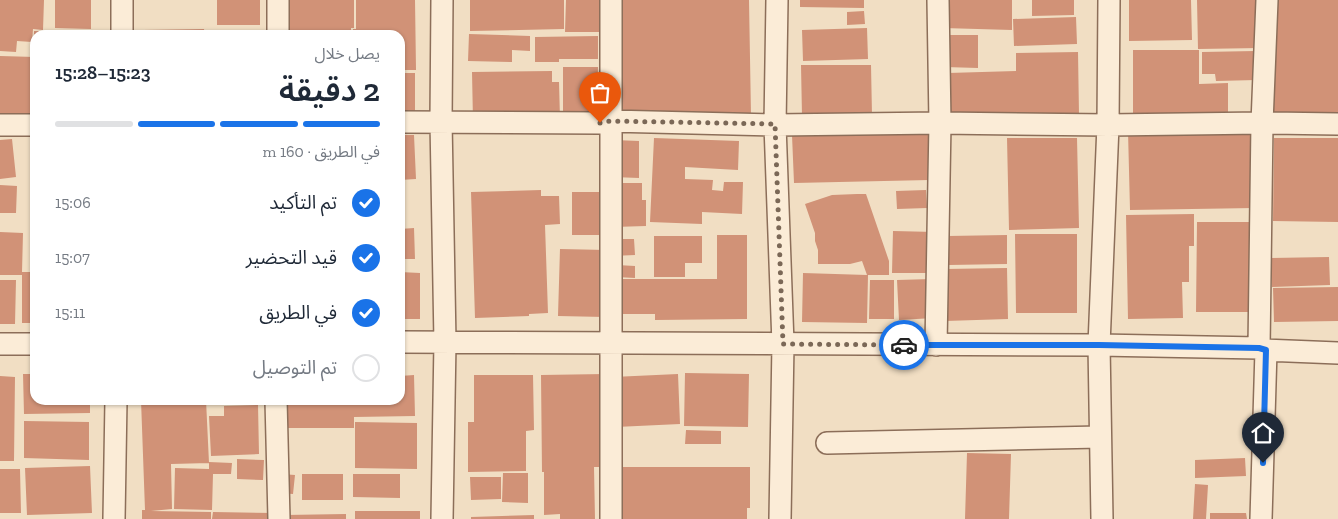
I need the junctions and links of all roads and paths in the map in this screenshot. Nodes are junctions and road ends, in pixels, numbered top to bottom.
1 (122, 0) edge
2 (278, 0) edge
3 (442, 0) edge
4 (611, 0) edge
5 (777, 0) edge
6 (938, 0) edge
7 (1109, 0) edge
8 (1267, 0) edge
9 (122, 30) edge
10 (278, 30) edge
11 (441, 121) junction
12 (610, 121) junction
13 (405, 122) edge
14 (940, 123) junction
15 (1262, 123) junction
16 (775, 124) junction
17 (1338, 124) edge
18 (0, 125) edge
19 (30, 125) edge
20 (1108, 125) junction
21 (405, 342) edge
22 (444, 342) junction
23 (0, 344) edge
24 (30, 344) edge
25 (610, 344) junction
26 (783, 344) junction
27 (936, 345) junction
28 (1099, 345) junction
29 (1262, 349) junction
30 (1338, 353) edge
31 (116, 405) edge
32 (276, 405) edge
33 (1100, 437) junction
34 (827, 443) dead end
35 (114, 519) edge
36 (279, 519) edge
37 (442, 519) edge
38 (611, 519) edge
39 (780, 519) edge
40 (1102, 519) edge
41 (1261, 519) edge

1 - 9 street
2 - 10 street
3 - 11 street
4 - 12 street
5 - 16 street
6 - 14 street
7 - 20 street
8 - 15 street
11 - 12 street
11 - 13 street
11 - 22 street
12 - 16 street
12 - 25 street
14 - 16 street
14 - 20 street
14 - 27 street
15 - 17 street
15 - 20 street
15 - 29 street
16 - 26 street
18 - 19 street
20 - 28 street
21 - 22 street
22 - 25 street
22 - 37 street
23 - 24 street
25 - 26 street
25 - 38 street
26 - 27 street
26 - 39 street
27 - 28 street
28 - 29 street
28 - 33 street
29 - 30 street
29 - 41 street
31 - 35 street
32 - 36 street
33 - 34 street
33 - 40 street

